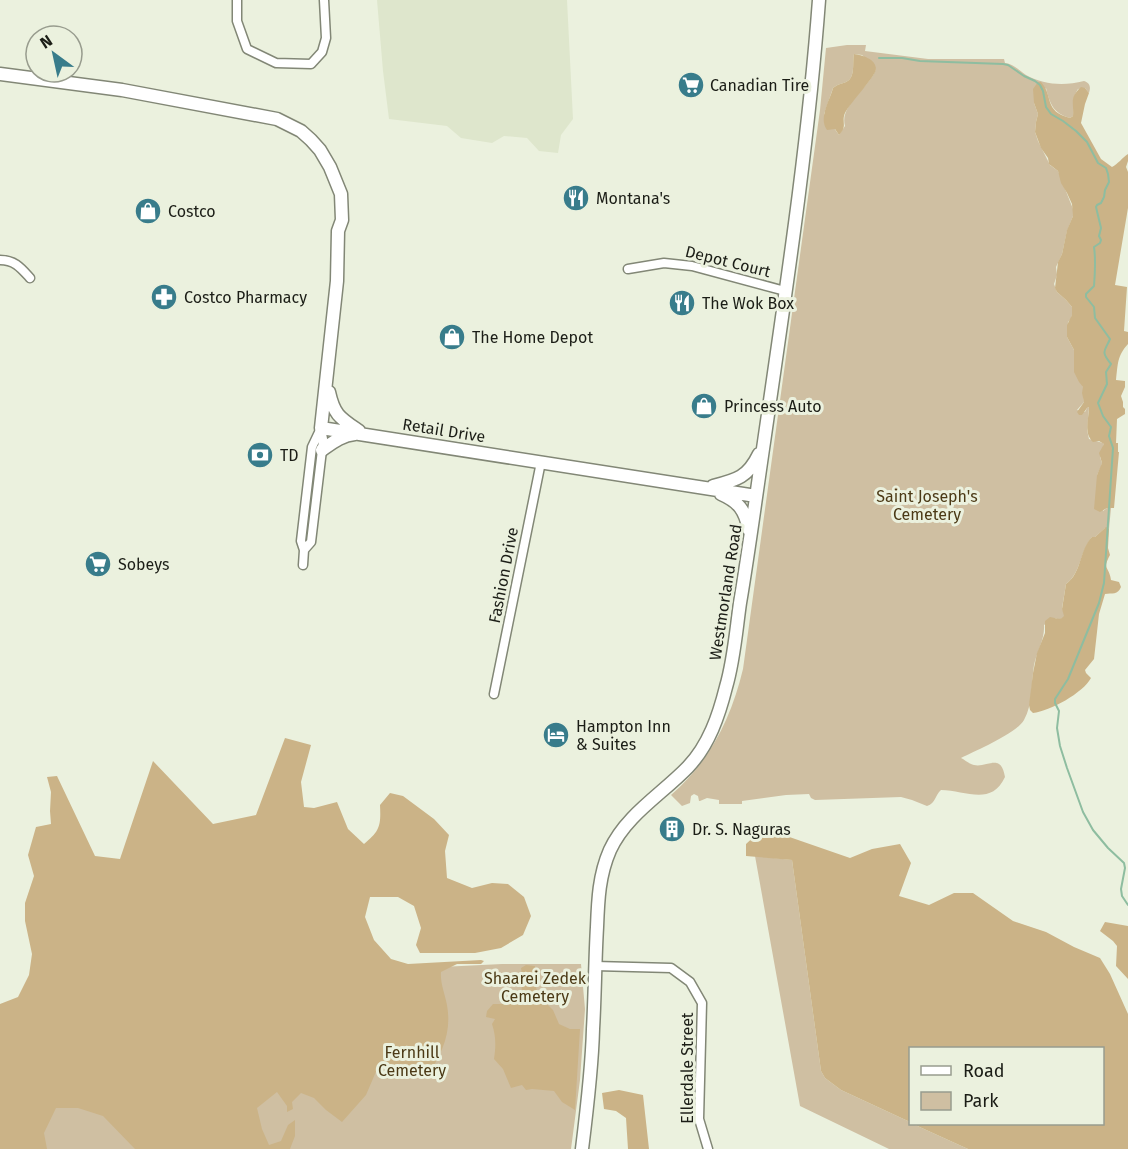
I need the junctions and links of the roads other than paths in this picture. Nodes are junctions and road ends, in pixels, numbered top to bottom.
1 (237, 0) edge
2 (324, 0) edge
3 (819, 0) edge
4 (0, 74) edge
5 (0, 260) edge
6 (628, 269) dead end
7 (30, 278) dead end
8 (785, 291) junction
9 (326, 381) junction
10 (321, 428) junction
11 (362, 433) junction
12 (764, 444) junction
13 (322, 450) junction
14 (541, 462) junction
15 (706, 488) junction
16 (756, 496) junction
17 (750, 538) junction
18 (304, 550) junction
19 (303, 565) dead end
20 (494, 694) dead end
21 (595, 966) junction
22 (582, 1149) edge
23 (708, 1149) edge

1 - 2 street
3 - 8 street, Westmorland Road
4 - 9 street
5 - 7 street
6 - 8 street, Depot Court
8 - 12 street, Westmorland Road
9 - 10 street
9 - 11 street
10 - 11 street, Retail Drive
10 - 13 street
10 - 18 street
11 - 13 street
11 - 14 street, Retail Drive
12 - 15 street
12 - 16 street, Westmorland Road
13 - 18 street
14 - 15 street, Retail Drive
14 - 20 street, Fashion Drive
15 - 16 street, Retail Drive
15 - 17 street
16 - 17 street, Westmorland Road
17 - 21 street, Westmorland Road
18 - 19 street
21 - 22 street, Westmorland Road
21 - 23 street, Ellerdale Street

